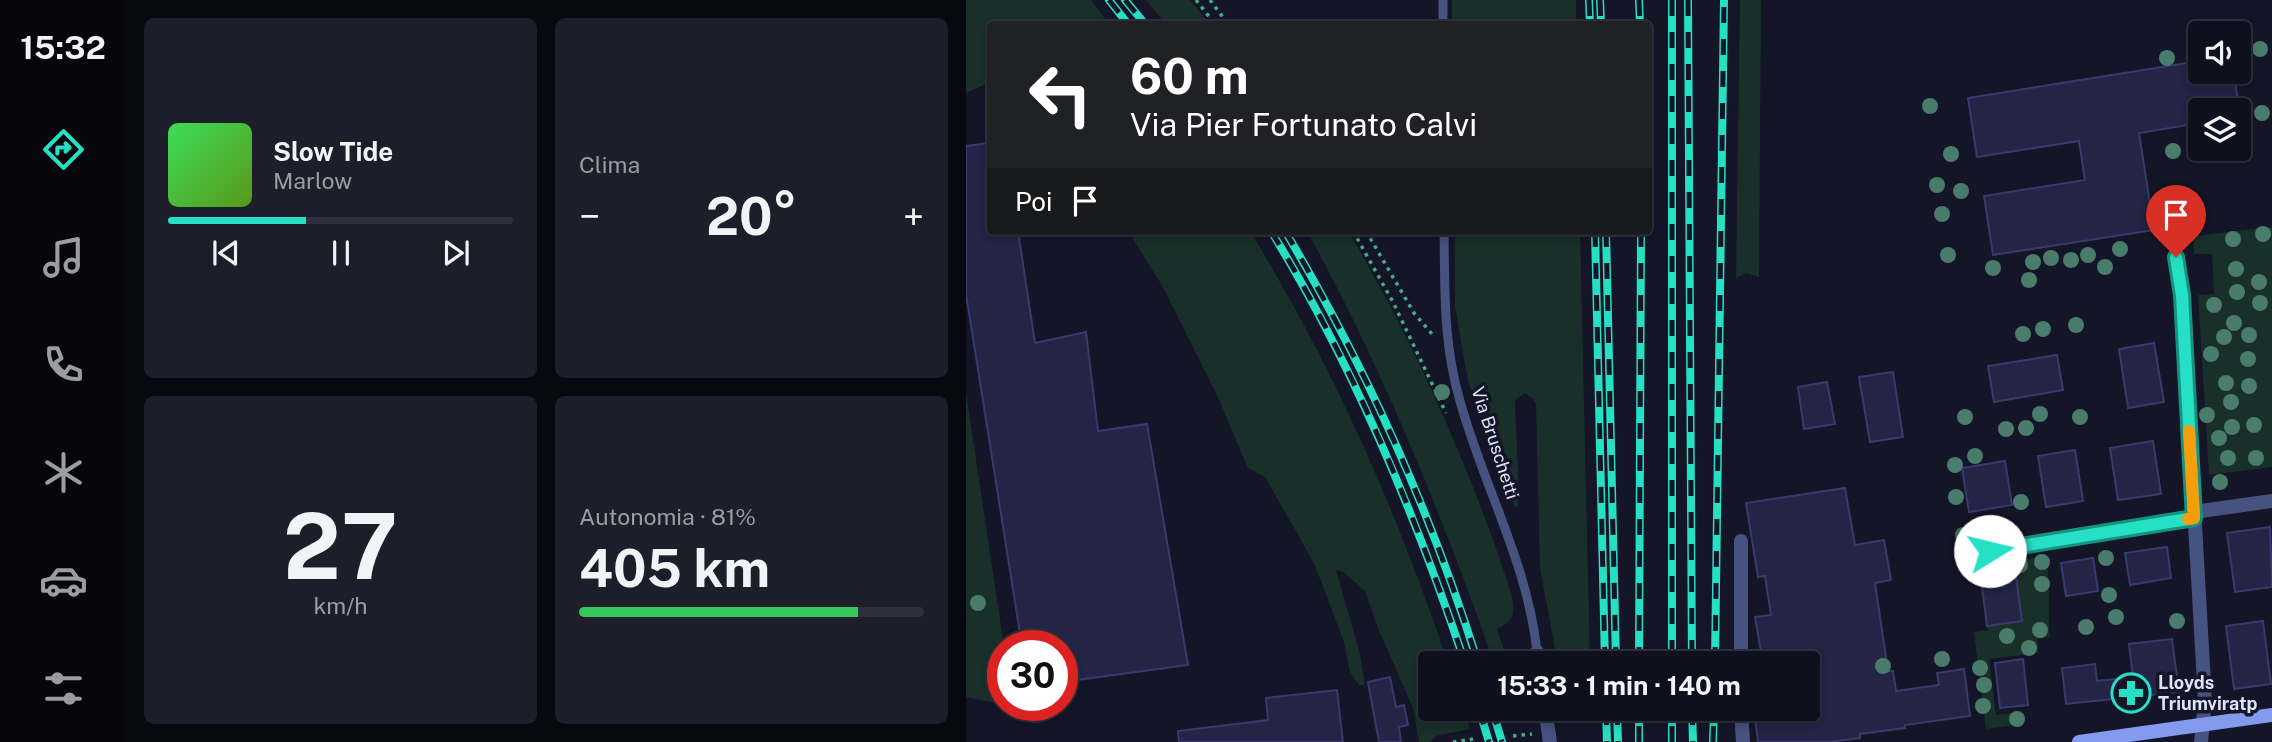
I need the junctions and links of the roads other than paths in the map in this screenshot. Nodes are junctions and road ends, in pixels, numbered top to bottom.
1 (1443, 0) edge
2 (1443, 21) edge
3 (1444, 235) edge
4 (2176, 257) dead end
5 (2272, 501) edge
6 (2194, 515) junction
7 (1741, 541) dead end
8 (1990, 551) dead end
9 (1536, 651) edge
10 (1741, 651) edge
11 (2272, 715) edge
12 (1546, 721) edge
13 (1742, 721) edge
14 (2203, 724) junction
15 (2127, 738) edge
16 (1549, 742) edge
17 (1743, 742) edge
18 (2079, 742) edge
19 (2201, 742) edge

1 - 2 lane
3 - 9 lane, Via Bruschetti
4 - 6 street
5 - 6 street
6 - 8 street
6 - 14 street
7 - 10 street
11 - 14 main road
12 - 16 street
13 - 17 street
14 - 15 main road
14 - 19 street
15 - 18 main road

